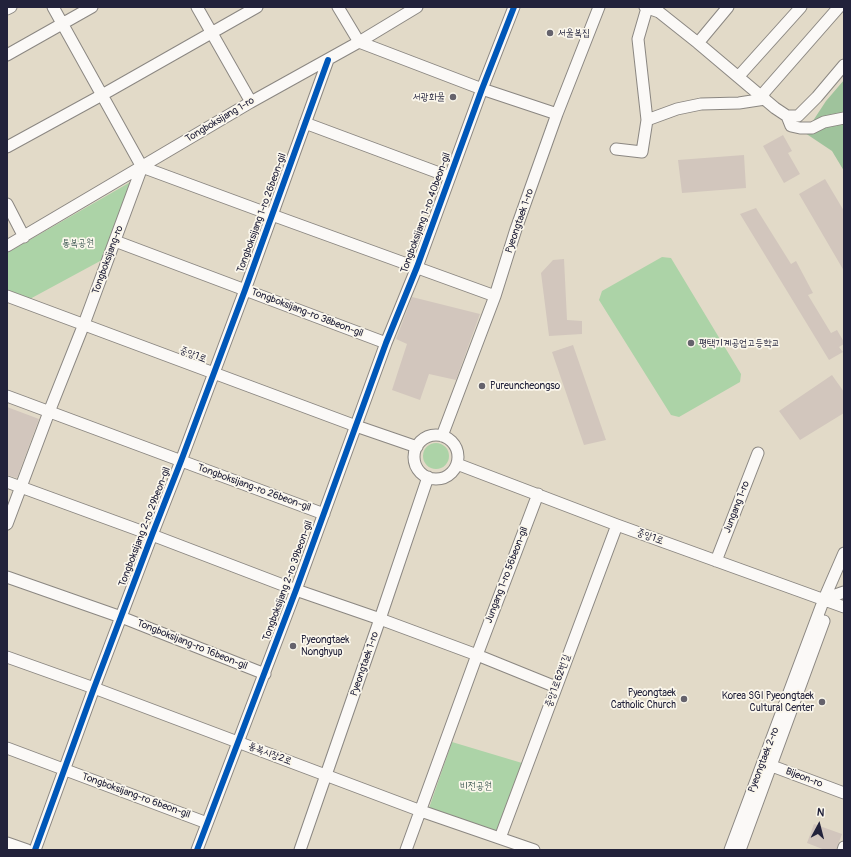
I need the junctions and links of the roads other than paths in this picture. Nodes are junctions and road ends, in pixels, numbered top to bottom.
1 (11, 7) edge
2 (53, 7) edge
3 (92, 7) edge
4 (197, 7) edge
5 (257, 7) edge
6 (338, 7) edge
7 (417, 7) edge
8 (514, 7) edge
9 (599, 7) edge
10 (646, 7) edge
11 (728, 7) edge
12 (801, 7) edge
13 (839, 7) edge
14 (7, 9) edge
15 (661, 9) edge
16 (62, 25) junction
17 (211, 32) junction
18 (359, 42) junction
19 (698, 43) junction
20 (7, 55) edge
21 (328, 60) junction
22 (844, 65) edge
23 (738, 77) junction
24 (482, 89) junction
25 (102, 95) junction
26 (763, 98) junction
27 (251, 102) junction
28 (557, 114) junction
29 (787, 116) junction
30 (844, 118) edge
31 (647, 120) junction
32 (305, 123) junction
33 (7, 147) edge
34 (616, 149) dead end
35 (142, 166) junction
36 (450, 177) junction
37 (7, 204) edge
38 (272, 215) junction
39 (24, 237) junction
40 (115, 241) junction
41 (7, 246) edge
42 (417, 267) junction
43 (245, 290) junction
44 (7, 296) edge
45 (495, 296) junction
46 (84, 324) junction
47 (386, 343) junction
48 (214, 373) junction
49 (7, 396) edge
50 (49, 412) junction
51 (356, 426) junction
52 (442, 436) junction
53 (417, 447) junction
54 (758, 453) dead end
55 (181, 461) junction
56 (457, 464) junction
57 (428, 477) junction
58 (7, 482) edge
59 (20, 487) junction
60 (538, 494) junction
61 (324, 514) junction
62 (7, 524) edge
63 (617, 524) junction
64 (152, 535) junction
65 (844, 553) edge
66 (716, 561) junction
67 (7, 577) edge
68 (296, 590) junction
69 (844, 592) edge
70 (824, 600) junction
71 (844, 606) edge
72 (121, 617) junction
73 (380, 619) junction
74 (477, 655) junction
75 (7, 657) edge
76 (264, 674) junction
77 (556, 687) junction
78 (94, 688) junction
79 (238, 741) junction
80 (7, 748) edge
81 (767, 764) junction
82 (65, 770) junction
83 (326, 775) junction
84 (844, 793) edge
85 (421, 810) junction
86 (207, 823) junction
87 (500, 838) junction
88 (7, 843) edge
89 (26, 850) edge
90 (35, 850) edge
91 (197, 850) edge
92 (300, 850) edge
93 (406, 850) edge
94 (534, 850) edge
95 (730, 850) edge
96 (740, 850) edge

1 - 14 street
2 - 16 street
3 - 16 street
4 - 17 street
5 - 17 street
6 - 18 street
7 - 18 street, Tongboksijang 1-ro
8 - 24 street, Tongboksijang 1-ro 40beon-gil
9 - 28 street, Pyeongtaek 1-ro
10 - 15 street
10 - 31 street
11 - 19 street
12 - 23 street
13 - 26 street
15 - 19 street
16 - 20 street
16 - 25 street
17 - 25 street
17 - 27 street
18 - 21 street, Tongboksijang 1-ro
18 - 24 street
19 - 23 street
21 - 27 street, Tongboksijang 1-ro
21 - 32 street, Tongboksijang 1-ro 26beon-gil
22 - 29 street
23 - 26 street
24 - 28 street
24 - 36 street, Tongboksijang 1-ro 40beon-gil
25 - 33 street
25 - 35 street
26 - 29 street
26 - 31 street
27 - 35 street, Tongboksijang 1-ro
28 - 45 street, Pyeongtaek 1-ro
29 - 30 street
31 - 34 street
32 - 36 street
32 - 38 street, Tongboksijang 1-ro 26beon-gil
35 - 38 street
35 - 39 street, Tongboksijang 1-ro
35 - 40 street, Tongboksijang-ro
36 - 42 street, Tongboksijang 1-ro 40beon-gil
37 - 39 street
38 - 42 street
38 - 43 street, Tongboksijang 1-ro 26beon-gil
39 - 41 street, Tongboksijang 1-ro
40 - 43 street, Tongboksijang-ro 38beon-gil
40 - 46 street, Tongboksijang-ro
42 - 45 street
42 - 47 street, Tongboksijang 1-ro 40beon-gil
43 - 47 street, Tongboksijang-ro 38beon-gil
43 - 48 street, Tongboksijang 1-ro 26beon-gil
44 - 46 street, 중앙1로
45 - 52 street, Pyeongtaek 1-ro
46 - 48 street, 중앙1로
46 - 50 street, Tongboksijang-ro
47 - 51 street, Tongboksijang 1-ro 40beon-gil
48 - 51 street, 중앙1로
48 - 55 street, Tongboksijang 2-ro 29beon-gil
49 - 50 street, Tongboksijang-ro 26beon-gil
50 - 55 street, Tongboksijang-ro 26beon-gil
50 - 59 street, Tongboksijang-ro
51 - 53 street, 중앙1로
51 - 61 street, Tongboksijang 2-ro 39beon-gil
52 - 53 street
52 - 56 street
53 - 57 street
54 - 66 street, Jungang 1-ro
55 - 61 street, Tongboksijang-ro 26beon-gil
55 - 64 street, Tongboksijang 2-ro 29beon-gil
56 - 57 street
56 - 60 street, 중앙1로
57 - 73 street, Pyeongtaek 1-ro
58 - 59 street
59 - 62 street, Tongboksijang-ro
59 - 64 street
60 - 63 street, 중앙1로
60 - 74 street, Jungang 1-ro 56beon-gil
61 - 68 street, Tongboksijang 2-ro 39beon-gil
63 - 66 street, 중앙1로
63 - 77 street, 중앙1로62번길
64 - 68 street
64 - 72 street, Tongboksijang 2-ro 29beon-gil
65 - 70 street, Pyeongtaek 2-ro
66 - 70 street, 중앙1로
67 - 72 street, Tongboksijang-ro 16beon-gil
68 - 73 street
68 - 76 street, Tongboksijang 2-ro 39beon-gil
69 - 70 street
70 - 71 street, 중앙1로
70 - 81 street, Pyeongtaek 2-ro
72 - 76 street, Tongboksijang-ro 16beon-gil
72 - 78 street, Tongboksijang 2-ro 29beon-gil
73 - 74 street
73 - 83 street, Pyeongtaek 1-ro
74 - 77 street
74 - 85 street, Jungang 1-ro 56beon-gil
75 - 78 street, 통복시장2로
76 - 79 street, Tongboksijang 2-ro 39beon-gil
77 - 87 street, 중앙1로62번길
78 - 79 street, 통복시장2로
78 - 82 street, Tongboksijang 2-ro 29beon-gil
79 - 83 street, 통복시장2로
79 - 86 street
80 - 82 street, Tongboksijang-ro 6beon-gil
81 - 84 street, Bijeon-ro
81 - 95 street, Pyeongtaek 2-ro
81 - 96 street
82 - 86 street, Tongboksijang-ro 6beon-gil
82 - 90 street
83 - 85 street, 통복시장2로
83 - 92 street, Pyeongtaek 1-ro
85 - 87 street, 통복시장2로
85 - 93 street, Jungang 1-ro 56beon-gil
86 - 91 street
87 - 94 street, 통복시장2로
88 - 89 street

